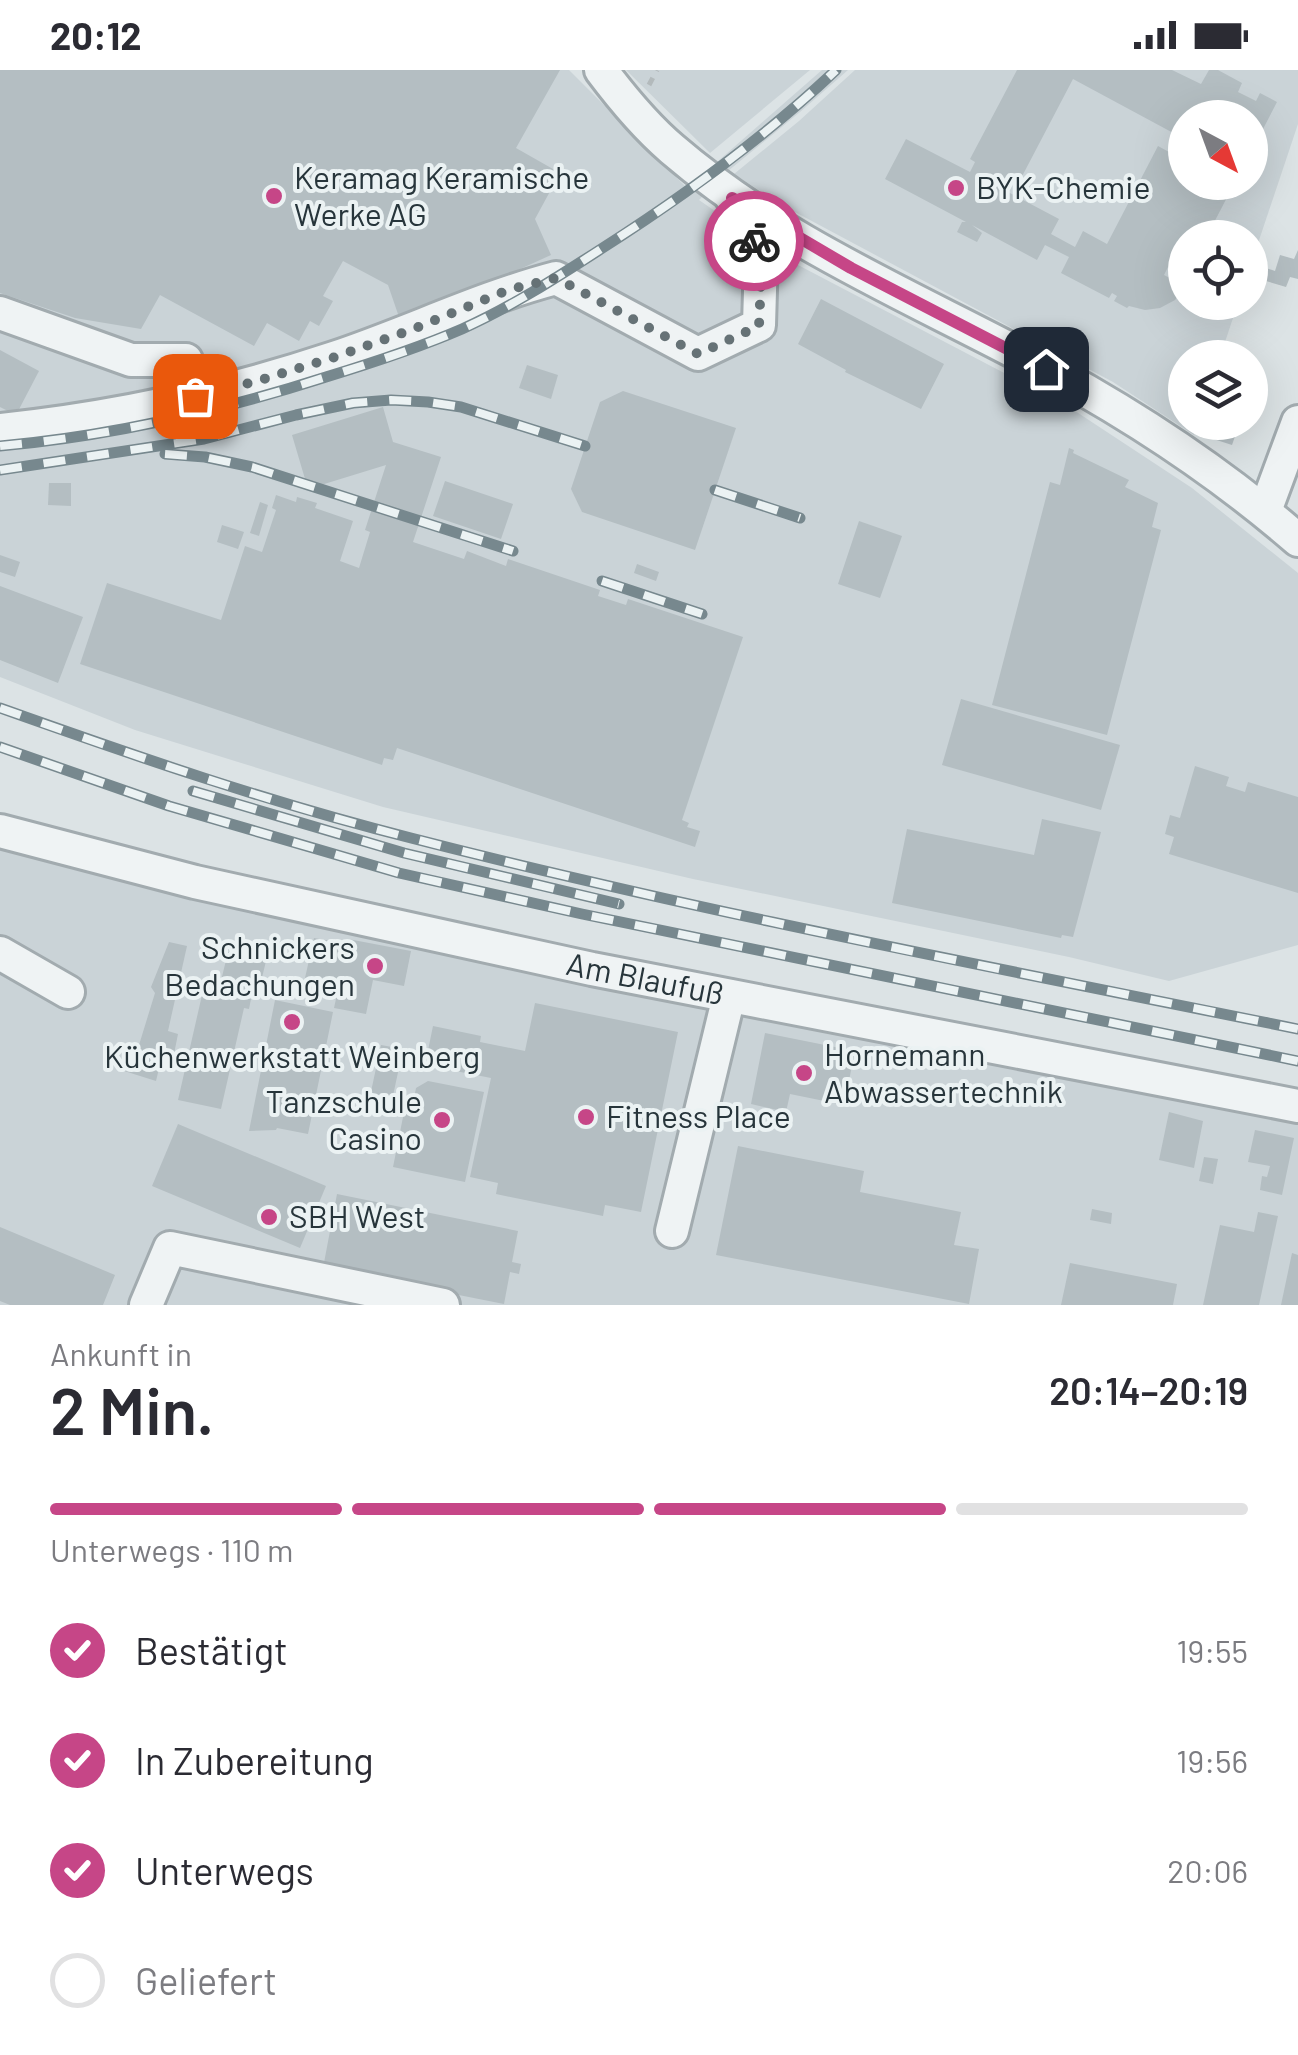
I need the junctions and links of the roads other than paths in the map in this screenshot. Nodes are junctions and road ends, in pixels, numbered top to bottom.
1 (600, 70) edge
2 (732, 198) junction
3 (0, 313) edge
4 (186, 360) dead end
5 (1298, 422) edge
6 (0, 430) edge
7 (1265, 512) junction
8 (1298, 540) edge
9 (0, 830) edge
10 (0, 952) edge
11 (68, 992) dead end
12 (729, 996) junction
13 (1298, 1106) edge
14 (672, 1231) dead end
15 (146, 1305) edge
16 (443, 1305) edge

1 - 2 street
2 - 6 street
2 - 7 street
3 - 4 street
5 - 7 street
7 - 8 street
9 - 12 street, Am Blaufuß
10 - 11 street
12 - 13 street, Am Blaufuß
12 - 14 street
15 - 16 street

